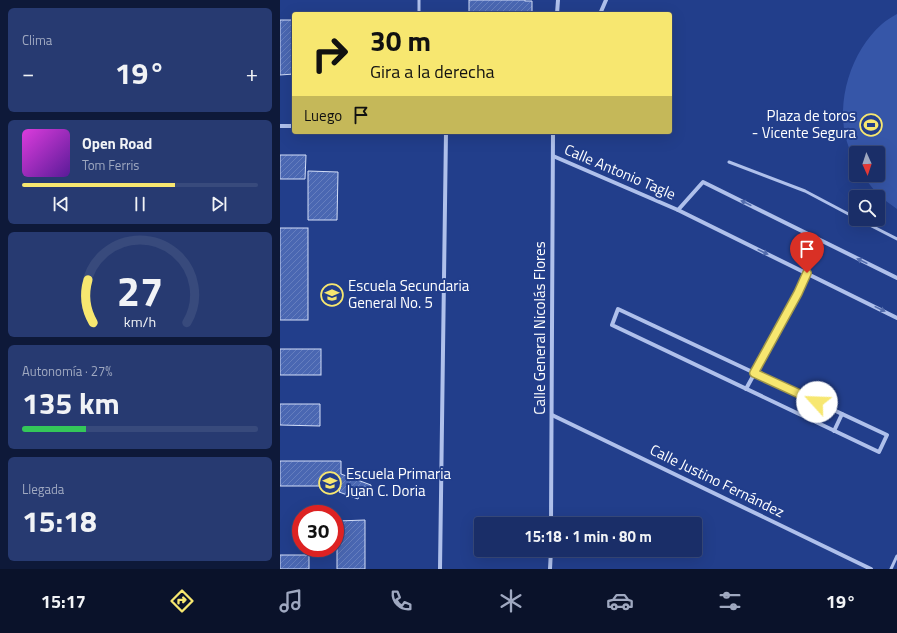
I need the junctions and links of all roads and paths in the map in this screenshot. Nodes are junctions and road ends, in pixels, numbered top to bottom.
1 (419, 0) edge
2 (558, 0) edge
3 (606, 0) edge
4 (419, 12) edge
5 (557, 12) edge
6 (601, 12) edge
7 (280, 126) edge
8 (292, 126) edge
9 (446, 134) edge
10 (553, 134) edge
11 (553, 156) junction
12 (729, 162) dead end
13 (678, 210) junction
14 (849, 214) edge
15 (872, 226) edge
16 (897, 239) edge
17 (807, 273) junction
18 (897, 278) edge
19 (897, 318) edge
20 (754, 373) junction
21 (746, 389) junction
22 (842, 414) junction
23 (552, 415) junction
24 (834, 431) junction
25 (551, 517) edge
26 (897, 556) edge
27 (551, 557) edge
28 (440, 569) edge
29 (550, 569) edge
30 (871, 569) edge
31 (891, 569) edge

1 - 4 lane
2 - 5 street
3 - 6 street
7 - 8 street
9 - 28 street
10 - 11 street, Calle General Nicolás Flores
11 - 13 street, Calle Antonio Tagle
11 - 23 street, Calle General Nicolás Flores
12 - 14 lane
13 -> 17 street, Calle Antonio Tagle
18 -> 13 street, Calle Antonio Tagle
15 - 16 lane
17 -> 19 street, Calle Antonio Tagle
17 - 20 street
20 - 21 street
20 - 21 street
20 - 22 street
21 - 24 street
22 - 24 street
22 - 24 street
23 - 25 street, Calle General Nicolás Flores
23 - 30 street, Calle Justino Fernández
26 - 31 lane
27 - 29 street

